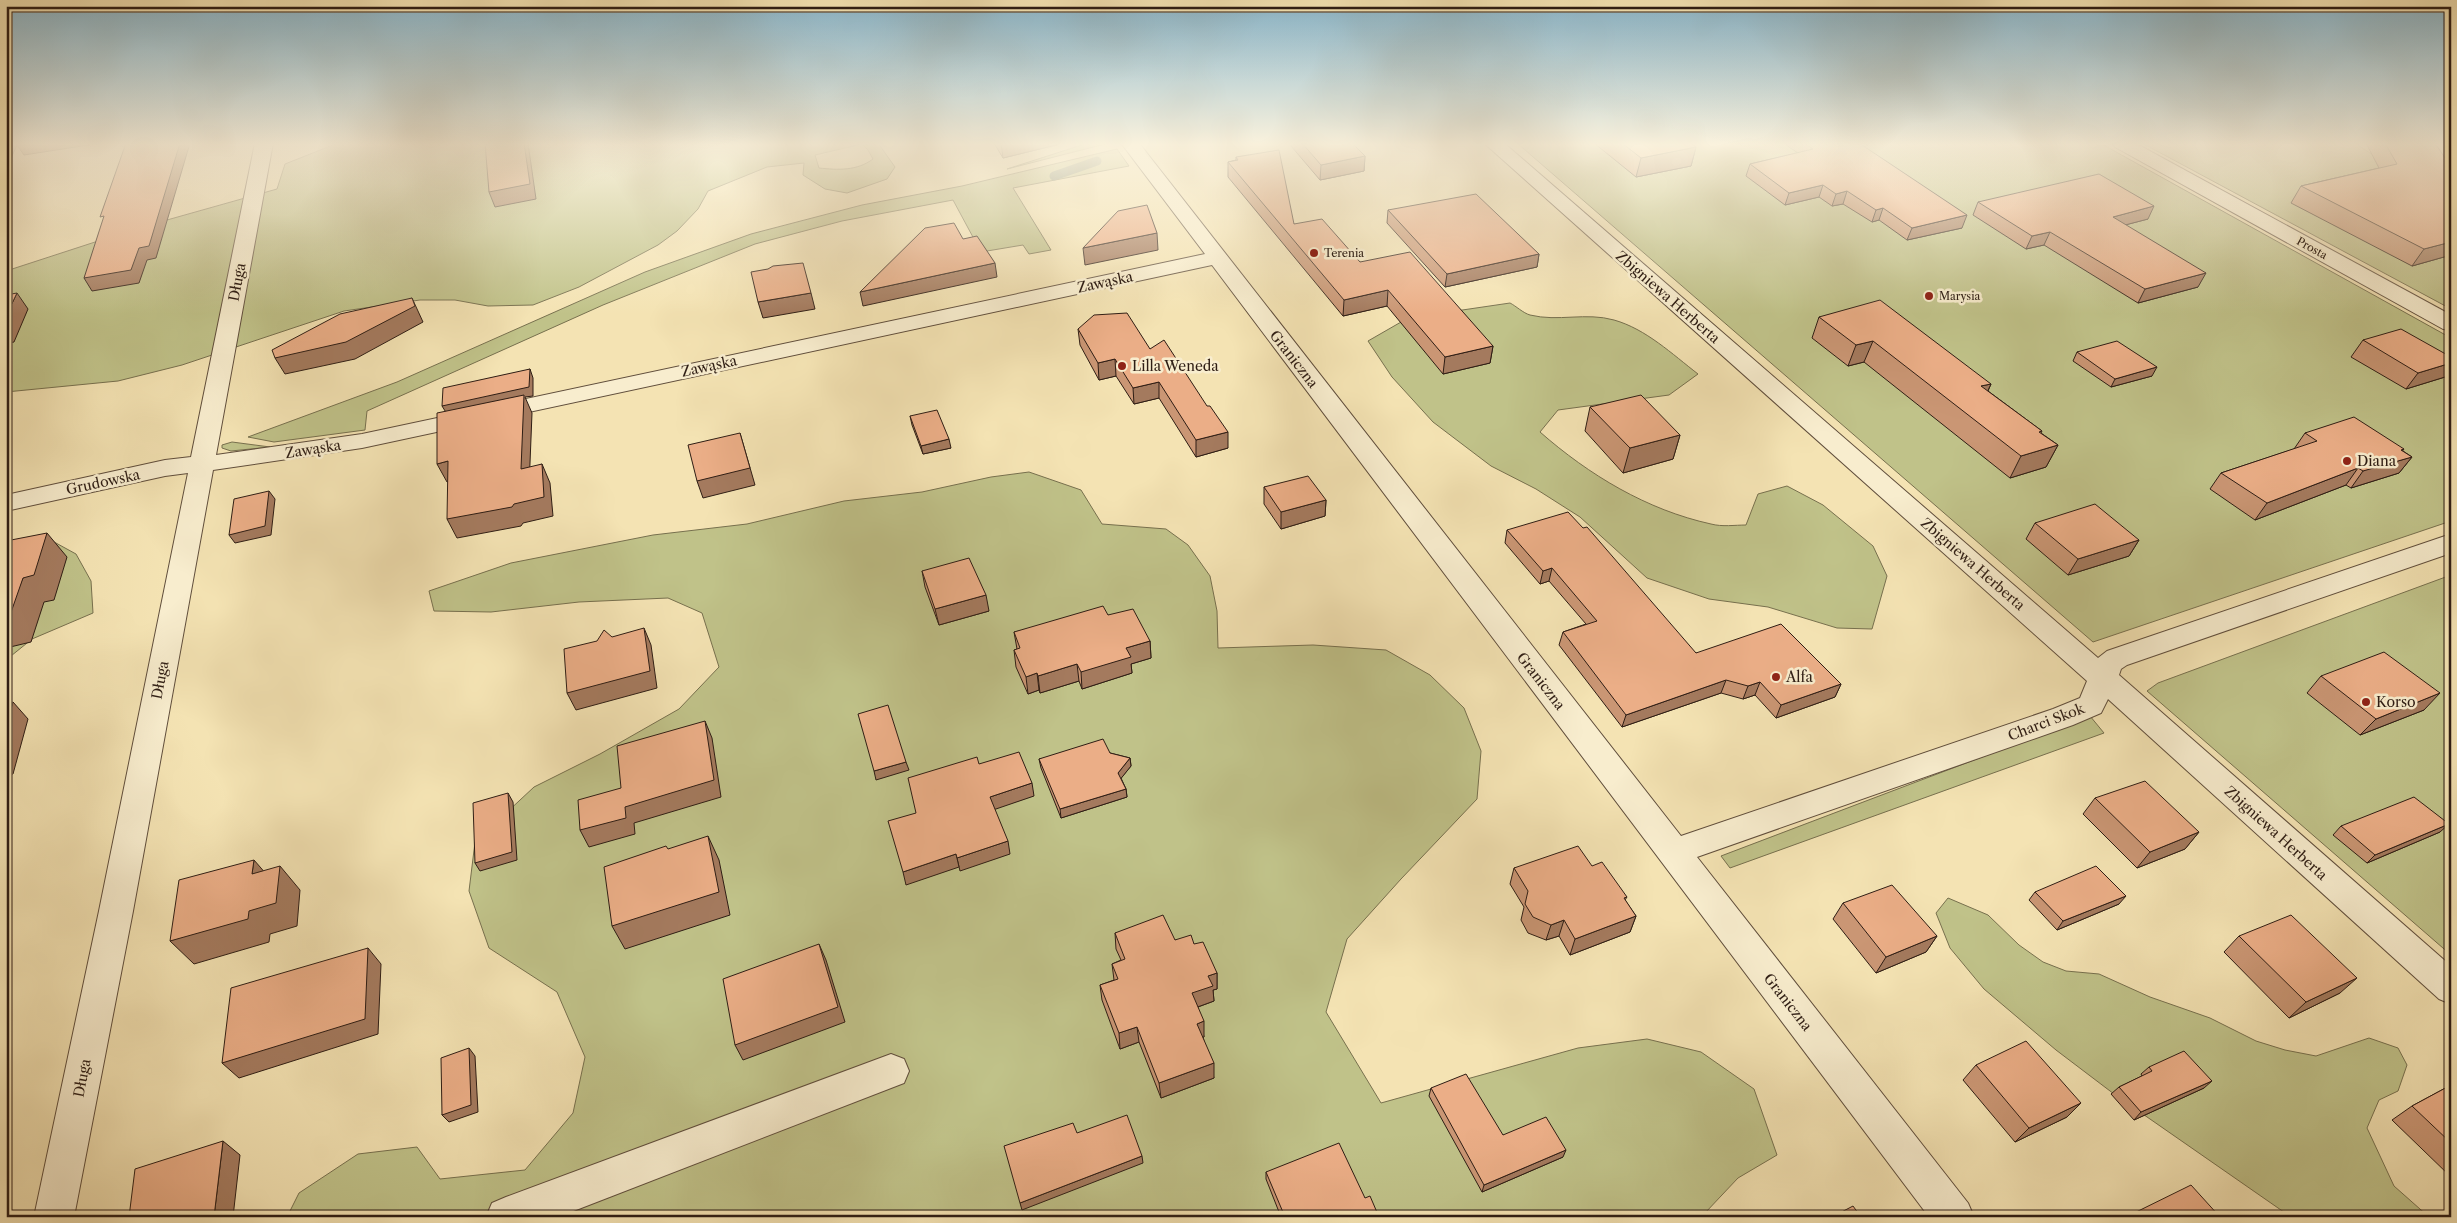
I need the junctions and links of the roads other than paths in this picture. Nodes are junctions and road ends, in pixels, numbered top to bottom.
1 (253, 200) edge
2 (1173, 200) edge
3 (1558, 200) edge
4 (2225, 200) edge
5 (1216, 258) junction
6 (2451, 324) edge
7 (200, 466) junction
8 (6, 503) edge
9 (2451, 543) edge
10 (2103, 678) junction
11 (1672, 852) junction
12 (2451, 988) edge
13 (891, 1071) dead end
14 (54, 1217) edge
15 (506, 1217) edge
16 (1954, 1217) edge

1 - 7 street, Długa
2 - 5 street, Graniczna
3 - 10 street, Zbigniewa Herberta
4 - 6 street, Prosta
5 - 7 street, Zawąska
5 - 11 street, Graniczna
7 - 8 street, Grudowska
7 - 14 street, Długa
9 - 10 street, Charci Skok
10 - 11 street, Charci Skok
10 - 12 street, Zbigniewa Herberta
11 - 16 street, Graniczna
13 - 15 street

